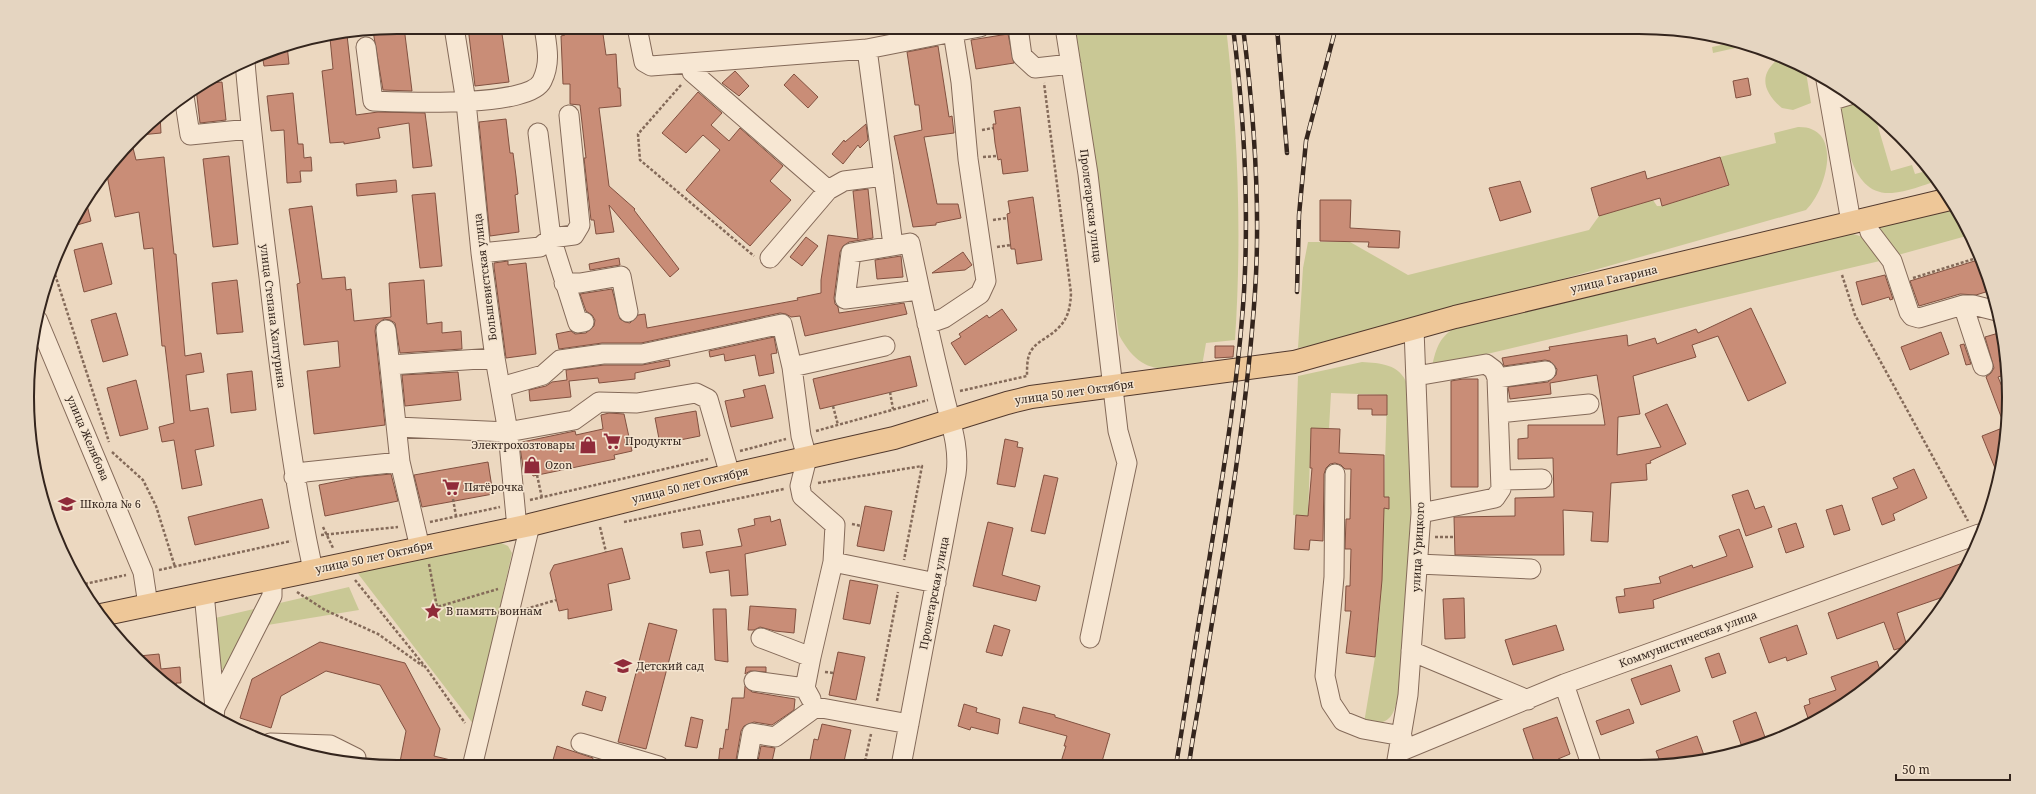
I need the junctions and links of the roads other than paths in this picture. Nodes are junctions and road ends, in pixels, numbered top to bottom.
1 (455, 34) edge
2 (545, 34) edge
3 (638, 34) edge
4 (931, 34) edge
5 (953, 34) edge
6 (1019, 34) edge
7 (1066, 34) edge
8 (366, 47) dead end
9 (867, 49) junction
10 (1071, 64) junction
11 (245, 67) edge
12 (692, 68) junction
13 (1827, 87) edge
14 (1844, 97) edge
15 (1830, 101) junction
16 (185, 102) edge
17 (466, 102) junction
18 (569, 115) dead end
19 (250, 129) junction
20 (538, 133) dead end
21 (884, 176) junction
22 (828, 190) junction
23 (1945, 201) edge
24 (1858, 221) junction
25 (551, 238) junction
26 (893, 245) junction
27 (481, 253) junction
28 (770, 258) road end
29 (564, 284) junction
30 (919, 290) junction
31 (1963, 305) junction
32 (1991, 310) edge
33 (628, 312) dead end
34 (584, 322) dead end
35 (927, 324) junction
36 (41, 328) edge
37 (1414, 329) junction
38 (386, 330) dead end
39 (885, 346) dead end
40 (495, 358) junction
41 (1279, 364) joint
42 (390, 365) junction
43 (1983, 366) dead end
44 (792, 367) junction
45 (1546, 371) dead end
46 (1416, 376) junction
47 (1498, 378) junction
48 (1113, 386) junction
49 (501, 387) junction
50 (1589, 404) dead end
51 (1499, 413) junction
52 (950, 421) junction
53 (397, 427) junction
54 (508, 432) junction
55 (807, 458) junction
56 (400, 462) junction
57 (1335, 474) dead end
58 (730, 475) junction
59 (294, 477) junction
60 (1542, 479) dead end
61 (1501, 480) junction
62 (1421, 513) junction
63 (523, 526) junction
64 (1974, 535) edge
65 (423, 559) junction
66 (833, 562) junction
67 (1418, 564) junction
68 (1531, 569) dead end
69 (313, 570) junction
70 (272, 579) junction
71 (936, 583) junction
72 (204, 593) junction
73 (148, 605) junction
74 (106, 614) edge
75 (761, 638) dead end
76 (1090, 638) dead end
77 (1411, 651) junction
78 (811, 657) junction
79 (754, 681) dead end
80 (1564, 684) junction
81 (805, 688) junction
82 (1528, 700) junction
83 (816, 707) junction
84 (215, 711) edge
85 (215, 712) edge
86 (909, 724) junction
87 (581, 743) dead end
88 (289, 744) edge
89 (1399, 751) edge
90 (355, 757) edge
91 (474, 760) edge
92 (639, 760) edge
93 (747, 760) edge
94 (902, 760) edge
95 (1590, 760) edge

1 - 17 street, Большевистская улица
2 - 17 street
3 - 12 street
4 - 9 street
5 - 35 street
6 - 10 street
7 - 10 street, Пролетарская улица
8 - 17 street
9 - 12 street
9 - 21 street
10 - 48 street, Пролетарская улица
11 - 19 street, улица Степана Халтурина
12 - 22 street
13 - 15 street
14 - 15 street
15 - 24 street
16 - 19 street
17 - 27 street, Большевистская улица
18 - 25 street
19 - 59 street, улица Степана Халтурина
20 - 25 street
21 - 22 street
21 - 26 street
22 - 28 street
23 - 24 main road, улица Гагарина
24 - 31 street
24 - 37 main road, улица Гагарина
25 - 27 street
25 - 29 street
26 - 30 street, Пролетарская улица
26 - 30 street
27 - 40 street, Большевистская улица
29 - 33 street
29 - 34 street
30 - 35 street, Пролетарская улица
31 - 32 street
31 - 43 street
35 - 52 street, Пролетарская улица
36 - 73 street, улица Желябова
37 - 41 main road, улица Гагарина
37 - 46 street, улица Урицкого
38 - 42 street
39 - 44 street
40 - 42 street
40 - 49 street, Большевистская улица
41 - 48 main road, улица 50 лет Октября
42 - 53 street
44 - 49 street
44 - 55 street
45 - 47 street
46 - 47 street
46 - 62 street, улица Урицкого
47 - 51 street
48 - 52 main road, улица 50 лет Октября
48 - 76 street, Пролетарская улица
49 - 54 street, Большевистская улица
50 - 51 street
51 - 61 street
52 - 55 main road, улица 50 лет Октября
52 - 71 street, Пролетарская улица
53 - 54 street
53 - 56 street
54 - 58 street
54 - 63 street, Большевистская улица
55 - 58 main road, улица 50 лет Октября
55 - 66 street
56 - 59 street
56 - 65 street
57 - 89 street
58 - 63 main road, улица 50 лет Октября
59 - 69 street, улица Степана Халтурина
60 - 61 street
61 - 62 street
62 - 67 street, улица Урицкого
63 - 65 main road, улица 50 лет Октября
63 - 91 street, Большевистская улица
64 - 80 street, Коммунистическая улица
65 - 69 main road, улица 50 лет Октября
66 - 71 street
66 - 78 street
67 - 68 street
67 - 77 street, улица Урицкого
69 - 70 main road, улица 50 лет Октября
70 - 72 main road, улица 50 лет Октября
70 - 85 street
71 - 86 street, Пролетарская улица
72 - 73 main road, улица 50 лет Октября
72 - 84 street
73 - 74 main road, улица 50 лет Октября
75 - 78 street
77 - 82 street
77 - 89 street, улица Урицкого
78 - 81 street
79 - 81 street
80 - 82 street, Коммунистическая улица
80 - 95 street
81 - 83 street
82 - 89 street, Коммунистическая улица
83 - 86 street
83 - 93 street
86 - 94 street, Пролетарская улица
87 - 92 street
88 - 90 street

